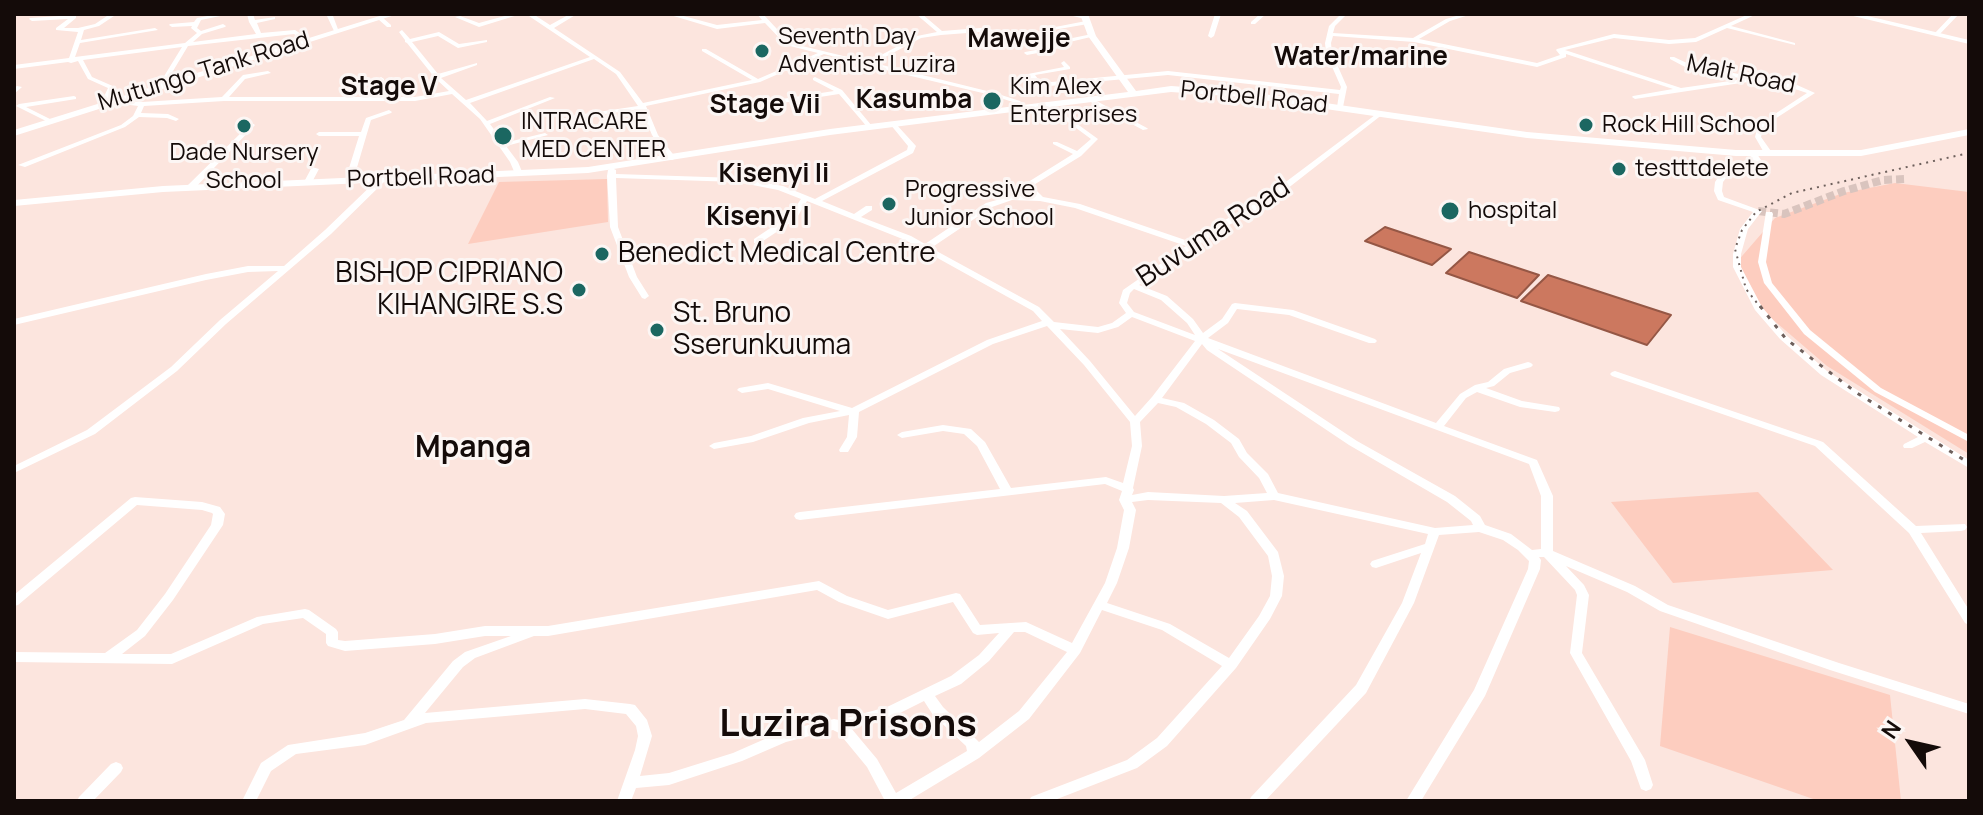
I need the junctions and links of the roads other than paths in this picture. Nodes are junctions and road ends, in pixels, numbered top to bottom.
1 (114, 14) edge
2 (227, 14) edge
3 (250, 14) edge
4 (394, 14) edge
5 (518, 14) edge
6 (529, 14) edge
7 (574, 14) edge
8 (670, 14) edge
9 (760, 14) edge
10 (919, 14) edge
11 (1068, 14) edge
12 (1218, 14) edge
13 (1263, 14) edge
14 (1344, 14) edge
15 (1469, 14) edge
16 (1754, 14) edge
17 (1849, 14) edge
18 (1945, 14) edge
19 (1954, 15) edge
20 (76, 16) edge
21 (330, 16) edge
22 (458, 17) dead end
23 (273, 18) dead end
24 (380, 18) junction
25 (1085, 18) edge
26 (32, 19) dead end
27 (973, 19) dead end
28 (766, 21) junction
29 (252, 22) junction
30 (1253, 23) dead end
31 (195, 24) junction
32 (172, 25) dead end
33 (223, 26) dead end
34 (389, 26) dead end
35 (1728, 27) junction
36 (549, 28) junction
37 (80, 29) junction
38 (155, 30) dead end
39 (980, 30) junction
40 (337, 31) junction
41 (402, 32) dead end
42 (200, 33) junction
43 (941, 33) junction
44 (1329, 34) junction
45 (1937, 34) junction
46 (259, 35) junction
47 (1092, 36) junction
48 (1211, 36) dead end
49 (1031, 37) junction
50 (307, 40) junction
51 (1414, 40) junction
52 (407, 41) junction
53 (485, 41) dead end
54 (76, 42) junction
55 (135, 42) dead end
56 (1969, 42) edge
57 (1053, 44) junction
58 (1793, 44) dead end
59 (186, 45) junction
60 (704, 50) dead end
61 (1559, 50) junction
62 (134, 52) junction
63 (1027, 53) dead end
64 (821, 54) junction
65 (592, 58) junction
66 (1672, 58) dead end
67 (80, 59) junction
68 (71, 61) junction
69 (1064, 63) dead end
70 (475, 64) dead end
71 (866, 65) junction
72 (14, 67) edge
73 (268, 73) dead end
74 (437, 77) junction
75 (1121, 77) junction
76 (381, 79) dead end
77 (815, 79) dead end
78 (1753, 79) junction
79 (758, 81) junction
80 (161, 86) junction
81 (1678, 89) junction
82 (840, 91) junction
83 (453, 92) junction
84 (1343, 92) junction
85 (1133, 93) junction
86 (374, 97) junction
87 (1635, 97) dead end
88 (74, 98) dead end
89 (552, 98) dead end
90 (224, 99) junction
91 (1089, 99) junction
92 (110, 102) junction
93 (465, 103) junction
94 (769, 103) dead end
95 (142, 104) junction
96 (1047, 104) junction
97 (17, 105) edge
98 (642, 106) junction
99 (1022, 107) junction
100 (1340, 107) junction
101 (389, 112) dead end
102 (1381, 113) junction
103 (137, 115) junction
104 (571, 118) dead end
105 (176, 119) dead end
106 (50, 121) junction
107 (485, 124) junction
108 (893, 124) junction
109 (252, 125) dead end
110 (870, 127) junction
111 (1145, 129) dead end
112 (1969, 132) edge
113 (14, 133) edge
114 (319, 134) dead end
115 (362, 134) junction
116 (545, 135) dead end
117 (1055, 143) dead end
118 (503, 145) junction
119 (1752, 153) junction
120 (1078, 154) junction
121 (1769, 154) junction
122 (672, 158) junction
123 (22, 165) dead end
124 (315, 169) dead end
125 (612, 172) junction
126 (519, 174) junction
127 (382, 180) junction
128 (349, 181) junction
129 (308, 182) junction
130 (190, 188) junction
131 (805, 199) junction
132 (1040, 199) junction
133 (817, 201) junction
134 (14, 203) edge
135 (869, 208) dead end
136 (1769, 214) dead end
137 (855, 217) junction
138 (757, 241) dead end
139 (1192, 245) junction
140 (925, 248) junction
141 (286, 268) junction
142 (1133, 286) junction
143 (645, 296) dead end
144 (1131, 314) junction
145 (14, 322) edge
146 (1050, 323) junction
147 (1778, 331) junction
148 (1807, 332) junction
149 (1201, 339) junction
150 (1372, 341) dead end
151 (1528, 365) dead end
152 (1615, 374) dead end
153 (1476, 388) junction
154 (742, 390) dead end
155 (1156, 399) junction
156 (1555, 409) dead end
157 (854, 411) junction
158 (1135, 422) junction
159 (1439, 426) junction
160 (902, 435) dead end
161 (1927, 437) junction
162 (1969, 439) edge
163 (714, 446) dead end
164 (1908, 446) dead end
165 (844, 450) dead end
166 (1969, 465) edge
167 (1130, 466) junction
168 (14, 470) edge
169 (1106, 480) junction
170 (1007, 491) junction
171 (1127, 495) junction
172 (1274, 496) junction
173 (1224, 500) junction
174 (800, 516) dead end
175 (1961, 527) dead end
176 (1480, 528) junction
177 (1913, 530) junction
178 (1435, 532) junction
179 (1430, 546) junction
180 (1547, 553) junction
181 (1530, 554) junction
182 (1376, 564) dead end
183 (14, 602) edge
184 (1100, 605) junction
185 (1969, 620) edge
186 (1010, 629) junction
187 (536, 632) junction
188 (1075, 650) junction
189 (110, 656) junction
190 (14, 657) edge
191 (1231, 665) junction
192 (927, 694) junction
193 (1969, 709) edge
194 (868, 719) junction
195 (410, 722) junction
196 (839, 726) junction
197 (849, 739) junction
198 (974, 754) junction
199 (116, 768) dead end
200 (630, 783) junction
201 (1646, 785) dead end
202 (84, 801) edge
203 (249, 801) edge
204 (624, 801) edge
205 (894, 801) edge
206 (1036, 801) edge
207 (1256, 801) edge
208 (1413, 801) edge

1 - 37 street
2 - 31 street
3 - 29 street
4 - 24 main road, Mutungo Tank Road
5 - 22 street
6 - 36 street
7 - 36 street
8 - 28 street
9 - 28 street
10 - 43 street
11 - 25 street
12 - 48 street
13 - 30 street
14 - 44 street
15 - 51 street
16 - 35 street
17 - 45 main road
18 - 19 street
19 - 45 street
20 - 26 street
20 - 37 street
21 - 40 street
23 - 29 street
24 - 34 street
24 - 40 main road, Mutungo Tank Road
25 - 47 main road
25 - 49 street
27 - 39 street
28 - 64 street
29 - 46 street
31 - 32 street
31 - 42 street
33 - 42 street
35 - 58 street
35 - 61 street
36 - 65 street
37 - 54 street
38 - 54 street
39 - 43 street
39 - 49 street
40 - 50 main road, Mutungo Tank Road
41 - 52 street
42 - 59 street
43 - 71 street
44 - 51 street
44 - 84 street
45 - 56 main road
46 - 50 street
46 - 59 street
47 - 57 street
47 - 75 main road
49 - 57 street
50 - 80 main road, Mutungo Tank Road
51 - 61 street
52 - 53 street
52 - 74 street
54 - 68 street
55 - 62 street
57 - 63 street
59 - 62 street
59 - 80 street
60 - 79 street
61 - 81 street
62 - 67 street
64 - 71 street
64 - 79 street
65 - 93 street
65 - 98 street
66 - 78 street, Malt Road
67 - 68 street
67 - 92 street
68 - 72 street
69 - 75 street
70 - 74 street
71 - 99 street
73 - 90 street
74 - 83 street
75 - 84 street
75 - 85 main road
76 - 86 street
77 - 82 street
78 - 81 street
78 - 121 street, Malt Road
79 - 98 street
80 - 92 main road, Mutungo Tank Road
81 - 87 street
82 - 94 street
82 - 110 street
83 - 86 street
83 - 93 street
84 - 100 street
85 - 91 main road, Portbell Road
85 - 100 main road, Portbell Road
86 - 90 street
88 - 97 street
89 - 107 street
90 - 95 street
91 - 96 main road, Portbell Road
91 - 111 street
92 - 95 street
92 - 106 main road, Mutungo Tank Road
93 - 107 street
95 - 103 street
96 - 99 main road, Portbell Road
96 - 120 street
97 - 106 street
98 - 104 street
98 - 122 street
99 - 108 main road, Portbell Road
100 - 102 main road, Portbell Road
101 - 115 street
102 - 119 main road, Portbell Road
102 - 139 street, Buvuma Road
103 - 105 street
103 - 123 street
106 - 113 main road, Mutungo Tank Road
107 - 118 street
108 - 110 main road, Portbell Road
108 - 133 street
109 - 130 street
110 - 122 main road, Portbell Road
112 - 121 main road, Portbell Road
114 - 115 street
115 - 128 street
116 - 118 street
117 - 120 street
118 - 126 street
119 - 121 main road, Portbell Road
119 - 147 street
120 - 132 street
122 - 125 main road, Portbell Road
124 - 129 street
125 - 126 main road, Portbell Road
125 - 131 street
125 - 143 street
126 - 127 main road, Portbell Road
127 - 128 main road, Portbell Road
127 - 141 street
128 - 129 main road, Portbell Road
129 - 130 main road, Portbell Road
130 - 134 main road, Portbell Road
131 - 133 street
131 - 138 street
132 - 139 street
132 - 140 street
133 - 137 street
135 - 137 street
136 - 148 street
137 - 140 street
139 - 142 street, Buvuma Road
140 - 146 street
141 - 145 street
141 - 168 street
142 - 144 street, Buvuma Road
142 - 149 street
144 - 146 street
144 - 149 street, Buvuma Road
146 - 157 street
146 - 158 street
147 - 148 street
147 - 161 street
148 - 162 street
149 - 150 street
149 - 155 street
149 - 159 street
149 - 176 street
151 - 153 street
152 - 177 street
153 - 156 street
153 - 159 street
154 - 157 street
155 - 158 street
155 - 172 street
157 - 163 street
157 - 165 street
158 - 167 street
159 - 180 street
160 - 170 street
161 - 164 street
161 - 166 street
167 - 169 street
167 - 171 street
169 - 170 street
169 - 171 street
170 - 174 street
171 - 173 street
171 - 184 street
172 - 173 street
172 - 178 street
173 - 191 street
175 - 177 street
176 - 178 street
176 - 181 street
177 - 185 street
178 - 179 street
179 - 182 street
179 - 207 street
180 - 181 street
180 - 193 street
180 - 201 street
181 - 208 street
183 - 189 street
184 - 188 street
184 - 191 street
186 - 187 street
186 - 188 street
186 - 192 street
187 - 189 street
187 - 195 street
188 - 198 street
189 - 190 street
191 - 206 street
192 - 194 street
192 - 198 street
194 - 196 street
194 - 197 street
195 - 200 street
195 - 203 street
196 - 197 street
196 - 200 street
197 - 205 street
198 - 205 street
199 - 202 street
200 - 204 street

